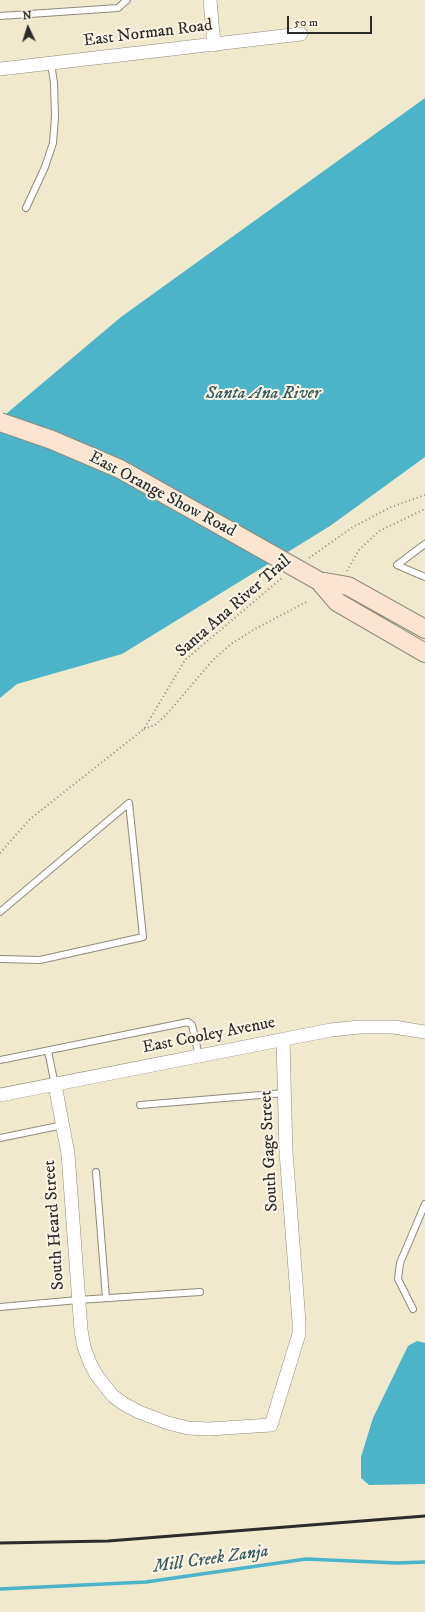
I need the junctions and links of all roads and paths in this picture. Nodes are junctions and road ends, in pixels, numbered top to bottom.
1 (127, 0) edge
2 (210, 0) edge
3 (0, 16) edge
4 (301, 34) dead end
5 (214, 45) junction
6 (51, 63) junction
7 (0, 69) edge
8 (26, 208) dead end
9 (0, 422) edge
10 (425, 495) edge
11 (425, 509) edge
12 (425, 544) edge
13 (305, 561) dead end
14 (347, 571) dead end
15 (286, 575) dead end
16 (425, 577) edge
17 (319, 581) junction
18 (308, 601) dead end
19 (425, 629) edge
20 (425, 653) edge
21 (144, 729) junction
22 (0, 853) edge
23 (0, 912) edge
24 (0, 960) edge
25 (425, 1032) edge
26 (283, 1040) junction
27 (48, 1051) junction
28 (199, 1056) junction
29 (0, 1060) edge
30 (54, 1085) junction
31 (285, 1093) junction
32 (0, 1095) edge
33 (140, 1105) dead end
34 (63, 1125) junction
35 (0, 1138) edge
36 (96, 1172) dead end
37 (425, 1204) edge
38 (200, 1292) dead end
39 (106, 1298) junction
40 (78, 1300) junction
41 (0, 1307) edge
42 (413, 1309) dead end
43 (90, 1363) joint

1 - 3 lane
2 - 5 street
4 - 5 street, East Norman Road
5 - 6 street, East Norman Road
6 - 7 street, East Norman Road
6 - 8 lane
9 - 17 main road, East Orange Show Road, bridge
10 - 13 path, Santa Ana River Trail
11 - 14 path
12 - 16 lane
15 - 21 path, Santa Ana River Trail
17 - 19 main road
17 - 20 main road
18 - 21 path
21 - 22 path, Santa Ana River Trail
23 - 24 lane
25 - 26 street, East Cooley Avenue
26 - 28 street, East Cooley Avenue
26 - 31 street, South Gage Street
27 - 28 lane
27 - 29 lane
27 - 30 lane
28 - 30 street, East Cooley Avenue
30 - 32 street, East Cooley Avenue
30 - 34 street, South Heard Street
31 - 33 lane
31 - 43 street, South Gage Street
34 - 35 lane
34 - 40 street, South Heard Street
36 - 39 lane
37 - 42 lane
38 - 39 lane
39 - 40 lane
40 - 41 lane
40 - 43 street, South Heard Street

